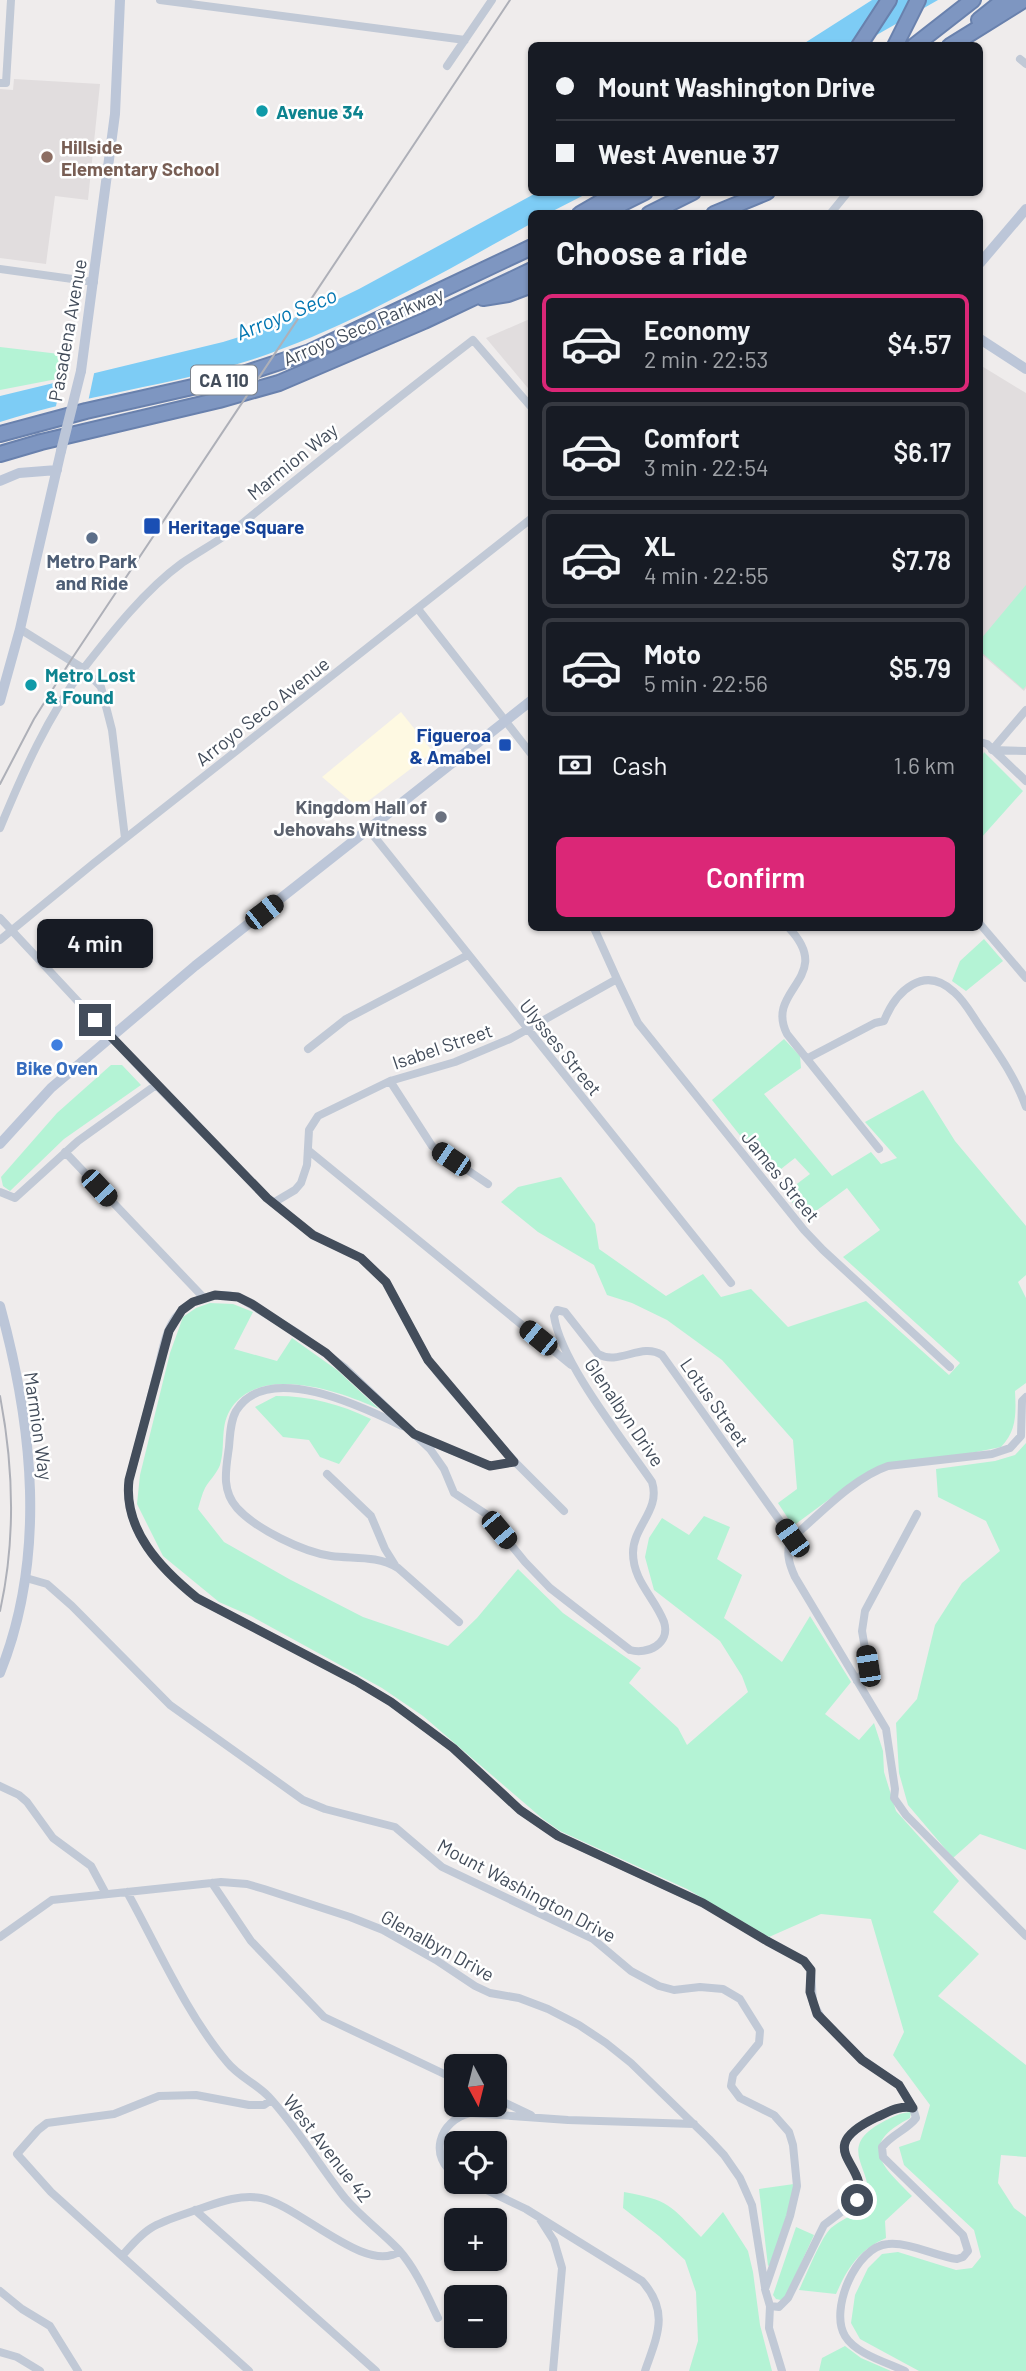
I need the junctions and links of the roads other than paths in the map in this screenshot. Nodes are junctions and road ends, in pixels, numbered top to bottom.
1 (11, 0) edge
2 (120, 0) edge
3 (160, 0) edge
4 (492, 0) edge
5 (889, 0) edge
6 (918, 0) edge
7 (973, 0) edge
8 (1004, 0) edge
9 (1024, 0) edge
10 (465, 40) junction
11 (862, 42) edge
12 (897, 42) edge
13 (919, 42) edge
14 (954, 42) edge
15 (956, 42) edge
16 (447, 66) dead end
17 (0, 83) edge
18 (611, 196) edge
19 (637, 196) edge
20 (685, 196) edge
21 (757, 196) edge
22 (845, 196) edge
23 (1026, 209) edge
24 (587, 210) edge
25 (609, 210) edge
26 (657, 210) edge
27 (724, 210) edge
28 (833, 210) edge
29 (528, 242) edge
30 (528, 249) edge
31 (983, 259) edge
32 (0, 269) edge
33 (528, 272) edge
34 (94, 282) junction
35 (528, 286) edge
36 (437, 293) junction
37 (467, 301) junction
38 (983, 341) edge
39 (1026, 369) edge
40 (528, 403) edge
41 (0, 434) edge
42 (0, 454) edge
43 (57, 470) junction
44 (0, 481) edge
45 (528, 520) edge
46 (418, 609) junction
47 (20, 629) junction
48 (84, 669) junction
49 (0, 701) edge
50 (528, 703) edge
51 (1026, 710) edge
52 (505, 722) junction
53 (983, 743) edge
54 (528, 750) edge
55 (992, 750) junction
56 (1026, 751) edge
57 (1026, 781) edge
58 (0, 828) edge
59 (369, 830) junction
60 (125, 838) junction
61 (0, 918) edge
62 (983, 928) edge
63 (12, 930) junction
64 (595, 931) edge
65 (792, 931) edge
66 (0, 940) edge
67 (468, 955) junction
68 (1026, 978) edge
69 (617, 979) junction
70 (527, 1030) junction
71 (112, 1037) junction
72 (308, 1049) dead end
73 (808, 1058) junction
74 (390, 1081) junction
75 (156, 1085) junction
76 (1026, 1107) edge
77 (0, 1144) edge
78 (879, 1149) dead end
79 (308, 1150) junction
80 (65, 1152) junction
81 (488, 1184) dead end
82 (0, 1192) edge
83 (273, 1203) junction
84 (731, 1283) dead end
85 (203, 1297) junction
86 (0, 1307) edge
87 (557, 1310) joint
88 (950, 1367) dead end
89 (576, 1369) junction
90 (1024, 1399) edge
91 (414, 1434) junction
92 (514, 1462) junction
93 (327, 1474) dead end
94 (564, 1511) dead end
95 (918, 1514) dead end
96 (792, 1538) junction
97 (398, 1567) junction
98 (26, 1578) junction
99 (459, 1622) dead end
100 (0, 1674) edge
101 (857, 1681) junction
102 (0, 1786) edge
103 (212, 1882) junction
104 (127, 1892) junction
105 (106, 1894) junction
106 (1026, 1936) edge
107 (0, 1937) edge
108 (444, 2074) edge
109 (271, 2100) junction
110 (508, 2104) edge
111 (913, 2108) junction
112 (546, 2118) junction
113 (694, 2124) junction
114 (444, 2162) edge
115 (496, 2194) edge
116 (195, 2210) junction
117 (538, 2217) junction
118 (400, 2251) junction
119 (122, 2256) junction
120 (765, 2289) junction
121 (0, 2291) edge
122 (770, 2306) junction
123 (438, 2318) dead end
124 (0, 2352) edge
125 (40, 2371) edge
126 (78, 2371) edge
127 (249, 2371) edge
128 (376, 2371) edge
129 (553, 2371) edge
130 (645, 2371) edge
131 (782, 2371) edge
132 (905, 2371) edge

1 - 17 street
2 - 34 main road, Pasadena Avenue
3 - 10 street
4 - 10 street
5 - 11 highway
6 - 12 highway
7 - 13 highway
8 - 14 highway
9 - 15 highway
10 - 16 street
18 - 24 highway
19 - 25 highway
20 - 26 highway
21 - 27 highway
22 - 28 street
23 - 31 main road
29 - 36 highway
30 - 36 highway, Arroyo Seco Parkway / CA 110
32 - 34 street
33 - 37 highway, Arroyo Seco Parkway / CA 110
34 - 43 main road, Pasadena Avenue, bridge
35 - 37 highway
36 - 41 highway, Arroyo Seco Parkway / CA 110
37 - 42 highway, Arroyo Seco Parkway / CA 110
38 - 39 main road
40 - 48 street, Marmion Way
43 - 44 main road
43 - 47 main road, Pasadena Avenue
45 - 46 street, Arroyo Seco Avenue
46 - 52 street
46 - 60 street, Arroyo Seco Avenue
47 - 48 street
47 - 49 main road, Pasadena Avenue
48 - 58 street, Marmion Way
48 - 60 street
50 - 52 main road
51 - 55 street
52 - 54 street
52 - 59 main road
53 - 55 street
55 - 56 street
55 - 57 street
59 - 67 street, Ulysses Street
59 - 71 main road
60 - 63 street, Arroyo Seco Avenue
61 - 63 street
62 - 68 street
63 - 66 street
63 - 71 street
64 - 69 street
65 - 73 street
67 - 70 street, Ulysses Street
67 - 72 street
69 - 70 street, Isabel Street
69 - 88 street, James Street
70 - 74 street, Isabel Street
70 - 84 street, Ulysses Street
71 - 75 street
71 - 77 main road
73 - 76 street
73 - 78 street
74 - 79 street, Isabel Street
74 - 81 street
75 - 80 street
75 - 83 street
79 - 83 street, Isabel Street
79 - 89 street
80 - 82 street
80 - 85 street
83 - 92 street
85 - 91 street, Glenalbyn Drive
85 - 111 street
86 - 98 main road, Marmion Way
87 - 89 street, Glenalbyn Drive
87 - 96 street, Lotus Street
89 - 91 street, Glenalbyn Drive
90 - 96 street
91 - 92 street
91 - 97 street
92 - 94 street
93 - 97 street
95 - 101 street
96 - 101 street
97 - 99 street
98 - 100 main road, Marmion Way
98 - 120 street, Mount Washington Drive
101 - 106 street
102 - 105 street
103 - 104 street, Glenalbyn Drive
103 - 108 street
103 - 113 street, Glenalbyn Drive
104 - 105 street, Glenalbyn Drive
104 - 109 street, West Avenue 42
105 - 107 street, Glenalbyn Drive
109 - 118 street, West Avenue 42
109 - 119 street
110 - 112 street
111 - 122 street
111 - 132 street
112 - 113 street
112 - 114 street
113 - 120 street, Glenalbyn Drive
115 - 117 street
116 - 118 street
116 - 119 street
116 - 128 street
117 - 129 street
117 - 130 street
118 - 123 street, West Avenue 42
119 - 127 street
120 - 122 street
121 - 126 street
122 - 131 street
124 - 125 street

